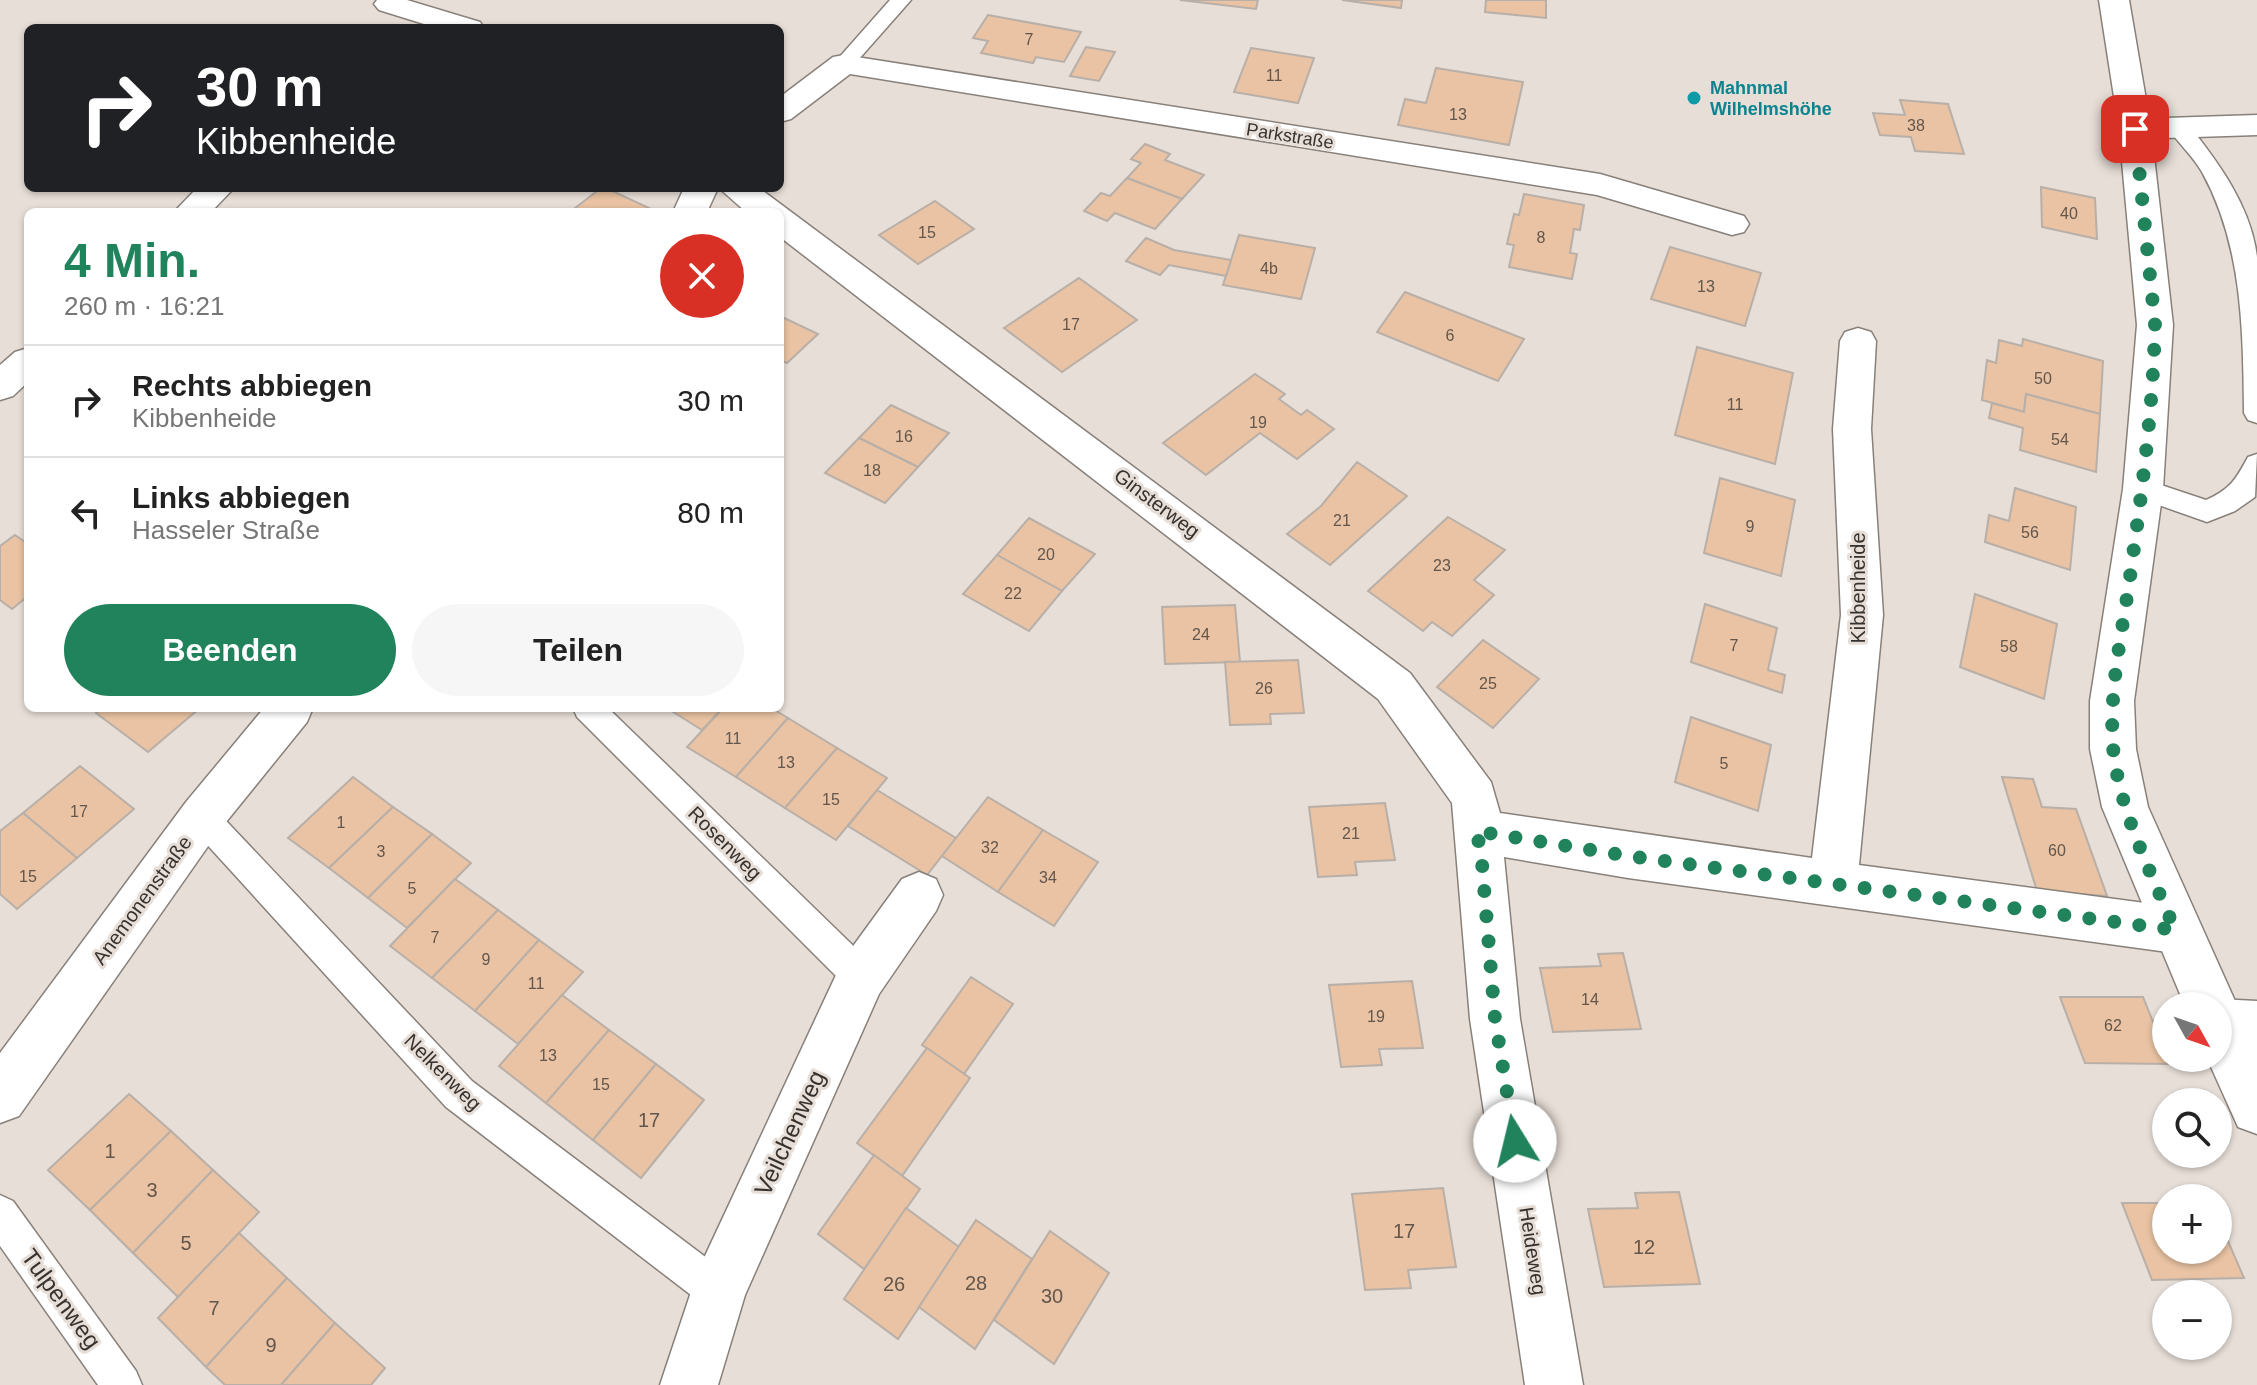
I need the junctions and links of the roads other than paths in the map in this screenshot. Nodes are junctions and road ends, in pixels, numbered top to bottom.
1 (901, 0) edge
2 (2114, 0) edge
3 (390, 2) edge
4 (372, 24) edge
5 (457, 24) edge
6 (844, 64) junction
7 (784, 109) edge
8 (2257, 125) edge
9 (2179, 128) junction
10 (2135, 129) junction
11 (213, 192) edge
12 (742, 192) edge
13 (195, 208) edge
14 (764, 208) edge
15 (784, 223) edge
16 (1732, 224) dead end
17 (1858, 341) dead end
18 (24, 365) edge
19 (0, 386) edge
20 (2257, 413) edge
21 (2257, 464) edge
22 (2143, 489) junction
23 (288, 712) edge
24 (592, 712) edge
25 (202, 817) junction
26 (1476, 831) junction
27 (1833, 881) junction
28 (919, 895) dead end
29 (2175, 930) junction
30 (861, 977) junction
31 (2204, 992) edge
32 (2232, 1025) edge
33 (2257, 1026) edge
34 (2232, 1054) edge
35 (0, 1097) edge
36 (2257, 1108) edge
37 (0, 1214) edge
38 (718, 1291) junction
39 (122, 1385) edge
40 (689, 1385) edge
41 (1554, 1385) edge

1 - 6 lane
2 - 10 street
3 - 4 street
3 - 5 street
6 - 7 street
6 - 16 street, Parkstraße
8 - 9 street
9 - 10 street
9 - 20 lane
10 - 22 street
11 - 13 street
12 - 14 street
15 - 26 street, Ginsterweg
17 - 27 street, Kibbenheide
18 - 19 street
21 - 22 lane
22 - 29 street
23 - 25 street, Anemonenstraße
24 - 30 lane, Rosenweg
25 - 35 street, Anemonenstraße
25 - 38 lane, Nelkenweg
26 - 27 street
26 - 41 street, Heideweg
27 - 29 street
28 - 30 street, Veilchenweg
29 - 31 street
30 - 38 street, Veilchenweg
32 - 33 street
34 - 36 street
37 - 39 lane, Tulpenweg
38 - 40 street, Veilchenweg

